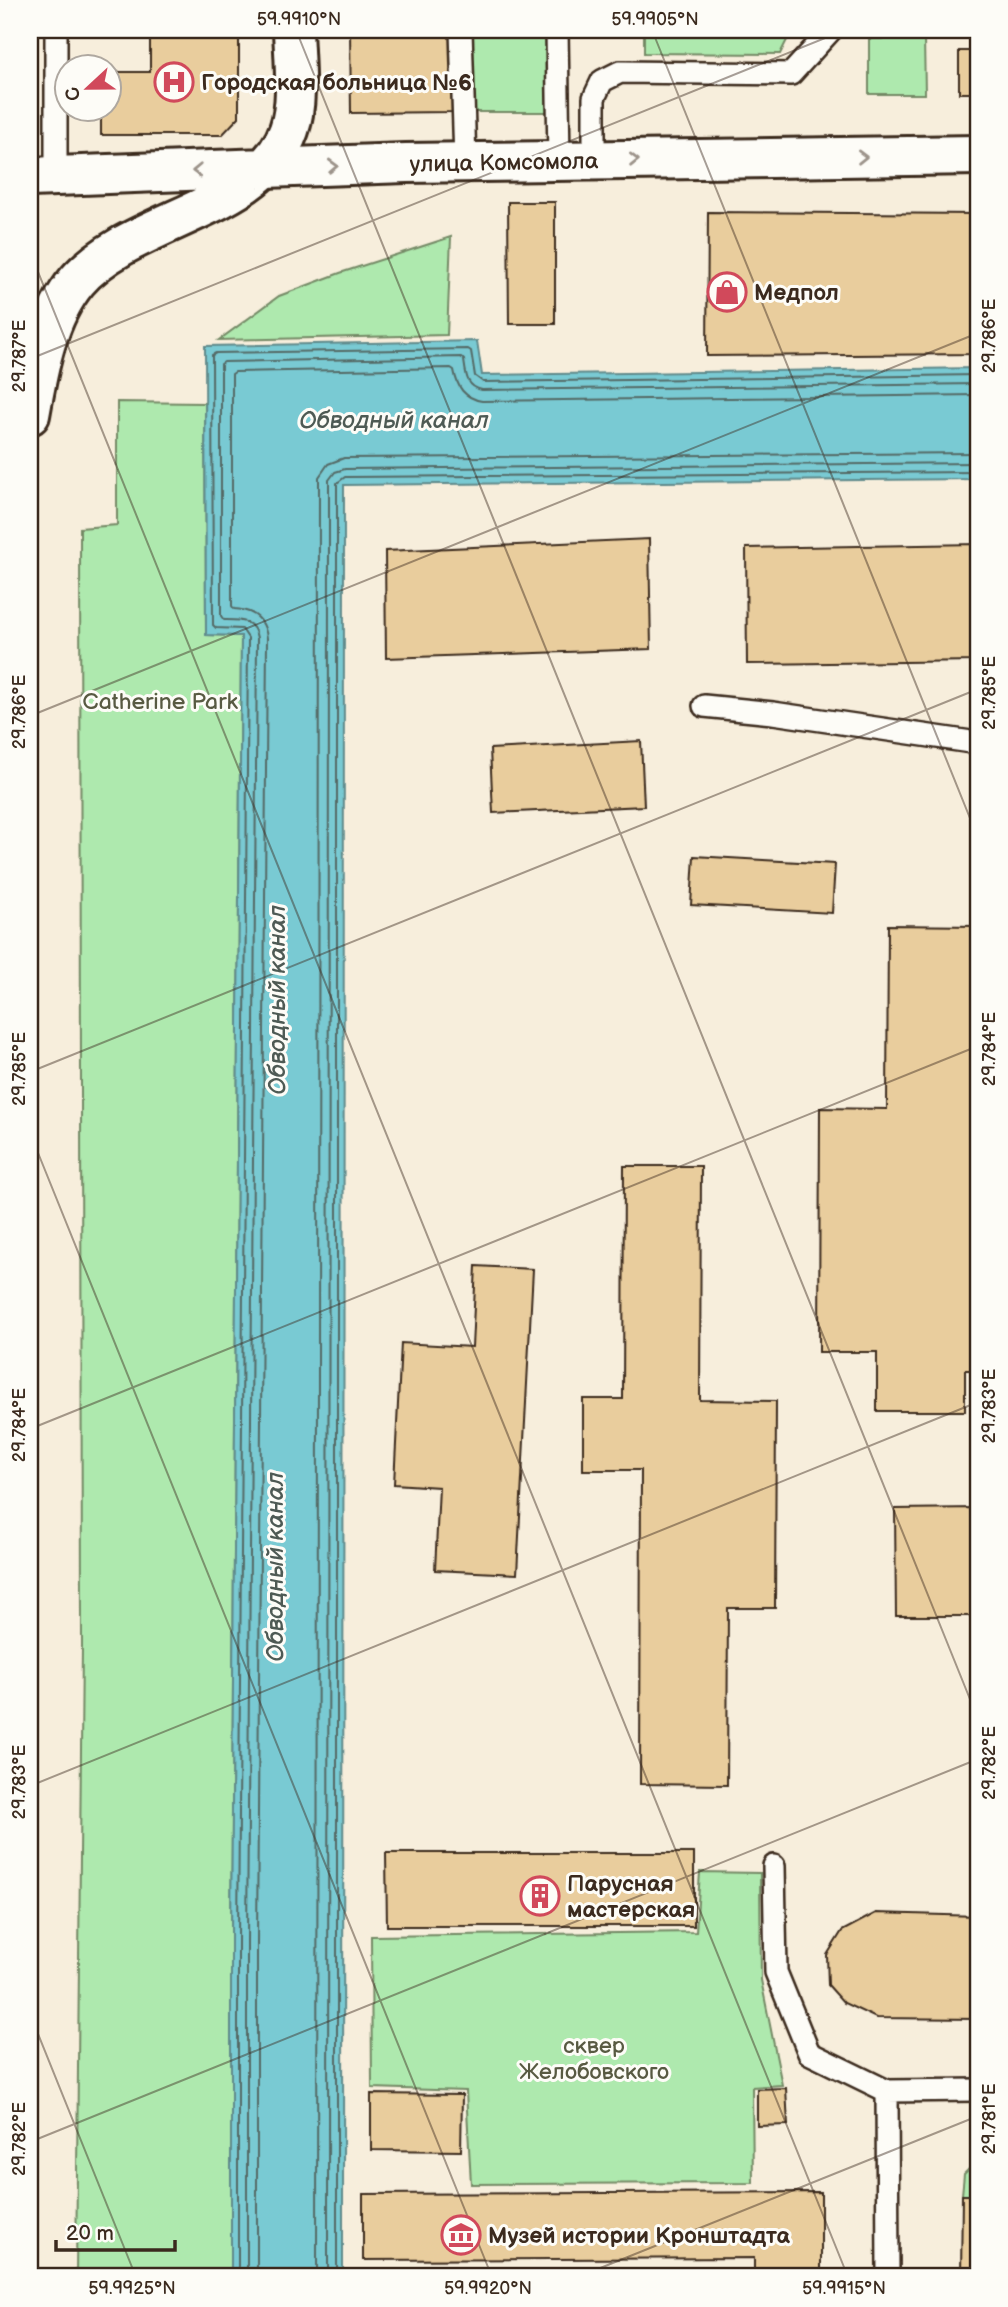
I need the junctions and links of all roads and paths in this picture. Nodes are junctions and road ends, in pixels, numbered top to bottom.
1 (56, 30) edge
2 (293, 30) edge
3 (461, 30) edge
4 (557, 30) edge
5 (831, 30) edge
6 (978, 155) edge
7 (576, 161) junction
8 (465, 162) junction
9 (265, 169) junction
10 (43, 177) edge
11 (42, 318) edge
12 (30, 415) edge
13 (704, 706) dead end
14 (978, 744) edge
15 (774, 1866) dead end
16 (978, 2090) edge
17 (887, 2091) junction
18 (888, 2277) edge

1 - 10 lane
2 - 9 street
3 - 8 lane
4 - 7 lane
5 - 7 lane
7 -> 6 street, улица Комсомола
7 - 8 street, улица Комсомола
9 -> 8 street, улица Комсомола
9 -> 10 street, улица Комсомола
9 - 11 street
11 - 12 street
13 - 14 lane
15 - 17 lane
16 - 17 lane
17 - 18 lane

